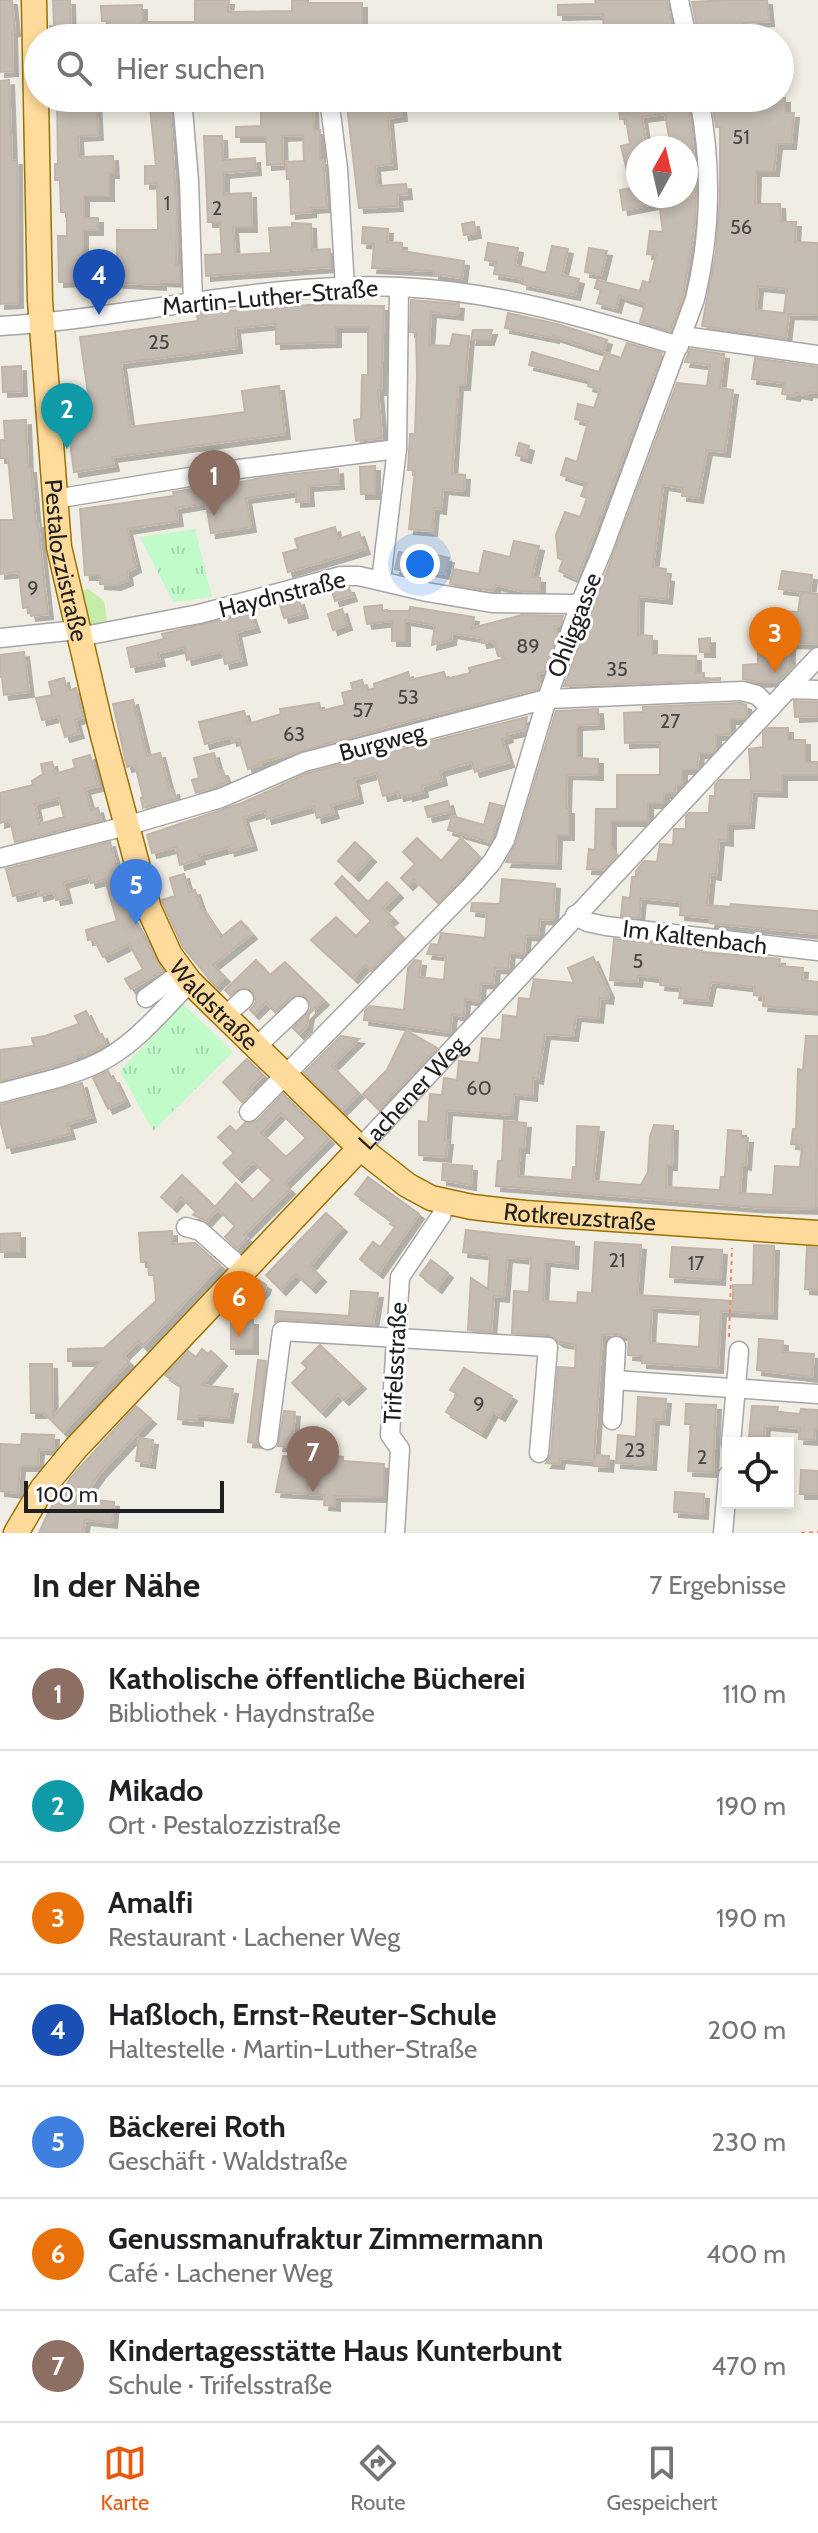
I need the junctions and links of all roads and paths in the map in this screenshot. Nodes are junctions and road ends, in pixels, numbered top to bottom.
1 (34, 0) edge
2 (679, 0) edge
3 (35, 24) edge
4 (684, 24) edge
5 (38, 112) edge
6 (183, 112) edge
7 (331, 112) edge
8 (701, 112) edge
9 (399, 287) junction
10 (345, 288) junction
11 (193, 301) junction
12 (41, 323) junction
13 (0, 326) edge
14 (681, 341) junction
15 (818, 355) edge
16 (397, 449) junction
17 (55, 499) junction
18 (381, 581) junction
19 (580, 604) junction
20 (78, 633) junction
21 (0, 638) edge
22 (818, 657) edge
23 (787, 689) junction
24 (818, 690) edge
25 (547, 699) junction
26 (770, 708) junction
27 (126, 826) junction
28 (0, 858) edge
29 (575, 915) junction
30 (818, 951) edge
31 (186, 977) junction
32 (146, 998) dead end
33 (244, 999) dead end
34 (299, 1006) dead end
35 (225, 1016) junction
36 (256, 1047) junction
37 (283, 1075) junction
38 (0, 1093) edge
39 (249, 1112) dead end
40 (360, 1148) junction
41 (445, 1202) junction
42 (186, 1227) dead end
43 (732, 1228) junction
44 (818, 1233) edge
45 (244, 1270) junction
46 (396, 1337) junction
47 (616, 1346) dead end
48 (739, 1351) joint
49 (614, 1380) junction
50 (736, 1389) junction
51 (818, 1394) edge
52 (612, 1420) dead end
53 (732, 1437) edge
54 (268, 1440) dead end
55 (539, 1453) dead end
56 (818, 1532) edge
57 (16, 1533) edge
58 (395, 1533) edge
59 (801, 1533) edge

1 - 3 main road, Pestalozzistraße
2 - 4 street
5 - 12 main road, Pestalozzistraße
6 - 11 street
7 - 10 street
8 - 14 street, Ohliggasse
9 - 10 street, Martin-Luther-Straße
9 - 14 street, Martin-Luther-Straße
9 - 16 street
10 - 11 street, Martin-Luther-Straße
11 - 12 street, Martin-Luther-Straße
12 - 13 street, Martin-Luther-Straße
12 - 17 main road, Pestalozzistraße
14 - 15 street, Martin-Luther-Straße
14 - 19 street, Ohliggasse
16 - 17 street
16 - 18 street
17 - 20 main road, Pestalozzistraße
18 - 19 street, Haydnstraße
18 - 20 street, Haydnstraße
19 - 25 street, Ohliggasse
20 - 21 street, Haydnstraße
20 - 27 main road, Pestalozzistraße
22 - 23 street, Lachener Weg
23 - 24 street
23 - 26 street, Lachener Weg
25 - 26 street, Burgweg
25 - 27 street, Burgweg
25 - 37 street, Ohliggasse
26 - 29 street, Lachener Weg
27 - 28 street, Burgweg
27 - 31 main road, Waldstraße
29 - 30 street, Im Kaltenbach
29 - 40 street, Lachener Weg
31 - 32 street
31 - 35 main road, Waldstraße
31 - 38 street
33 - 35 street
34 - 36 street
35 - 36 main road, Waldstraße
36 - 37 main road, Waldstraße
37 - 39 street, Ohliggasse
37 - 40 main road, Waldstraße
40 - 41 main road, Rotkreuzstraße
40 - 45 main road, Lachener Weg
41 - 43 main road, Rotkreuzstraße
41 - 46 street, Trifelsstraße
42 - 45 street
43 - 44 main road, Rotkreuzstraße
43 - 48 path
45 - 57 main road, Lachener Weg
46 - 54 street
46 - 55 street
46 - 58 street, Trifelsstraße
47 - 49 street
48 - 50 street
49 - 50 street
49 - 52 street
50 - 51 street
50 - 53 street
56 - 59 path

